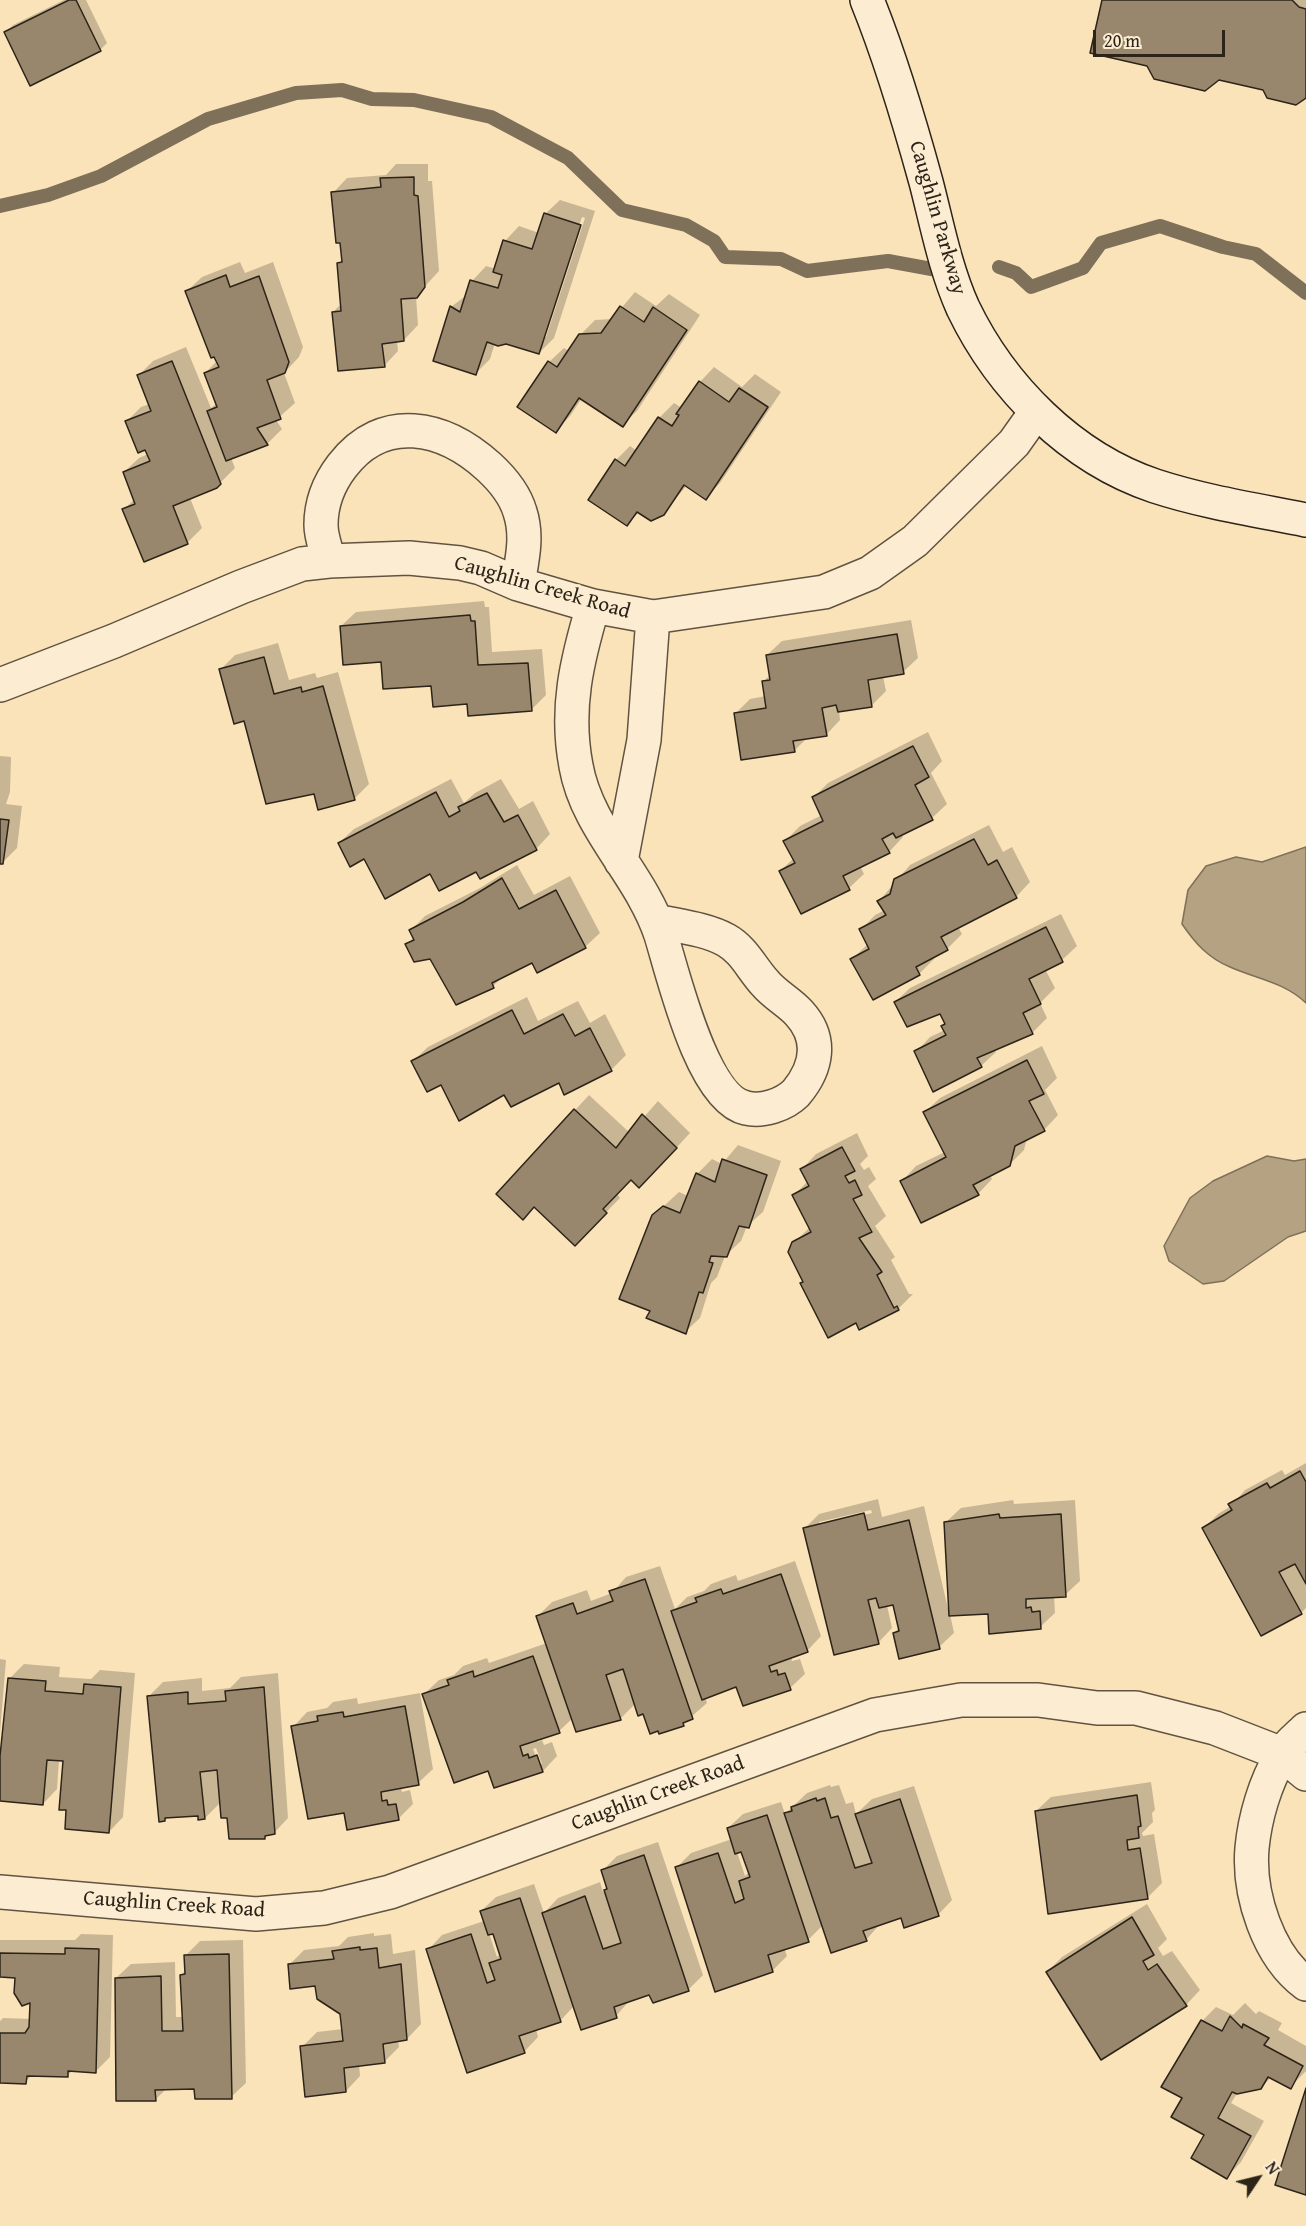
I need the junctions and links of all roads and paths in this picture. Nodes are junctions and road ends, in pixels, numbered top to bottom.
1 (867, 0) edge
2 (1036, 412) junction
3 (1306, 520) edge
4 (329, 561) junction
5 (518, 584) junction
6 (593, 606) junction
7 (653, 617) junction
8 (0, 686) edge
9 (621, 861) junction
10 (656, 921) junction
11 (1306, 1729) edge
12 (1294, 1764) edge
13 (0, 1892) edge
14 (1306, 1984) edge

1 - 2 street, Caughlin Parkway
2 - 3 street, Caughlin Parkway
2 - 7 street, Caughlin Creek Road
4 - 5 street, Caughlin Creek Road
4 - 5 street
4 - 8 street, Caughlin Creek Road
5 - 6 street, Caughlin Creek Road
6 - 7 street, Caughlin Creek Road
6 - 9 street
7 - 9 street
9 - 10 street
10 - 10 street
11 - 12 street
12 - 13 street, Caughlin Creek Road
12 - 14 street

